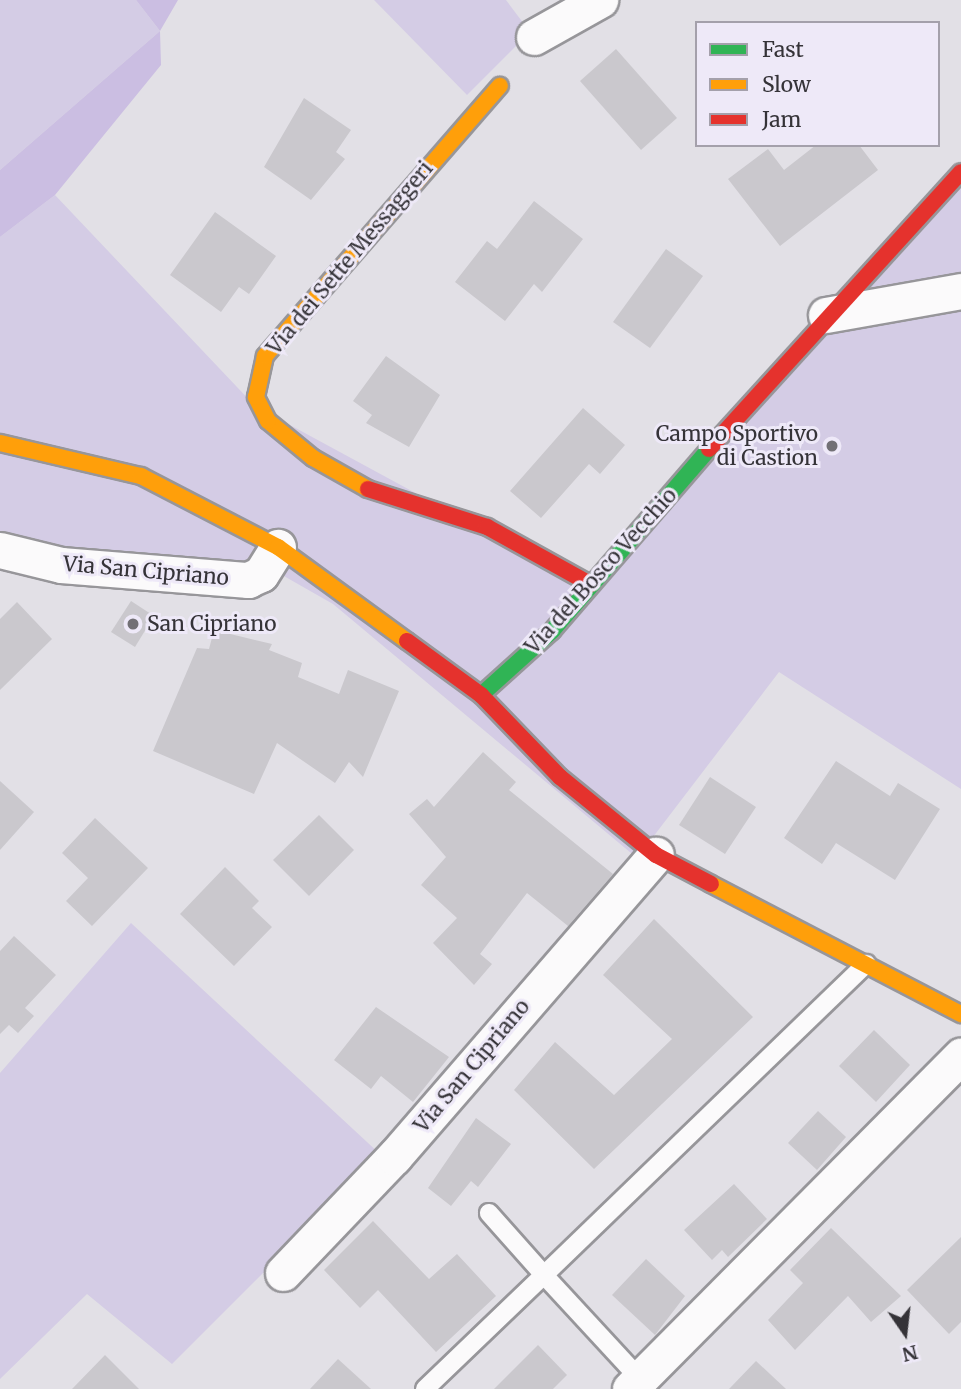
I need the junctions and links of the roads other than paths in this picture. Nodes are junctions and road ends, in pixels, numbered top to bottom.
1 (600, 0) edge
2 (534, 37) dead end
3 (500, 86) dead end
4 (961, 172) edge
5 (961, 291) edge
6 (826, 315) junction
7 (0, 443) edge
8 (278, 547) junction
9 (0, 550) edge
10 (590, 584) junction
11 (481, 695) junction
12 (656, 855) junction
13 (866, 964) junction
14 (961, 1014) edge
15 (961, 1056) edge
16 (489, 1213) dead end
17 (284, 1273) dead end
18 (544, 1275) junction
19 (635, 1384) edge
20 (425, 1389) edge

1 - 2 street
3 - 10 street, Via dei Sette Messaggeri
4 - 6 street, Via del Bosco Vecchio
5 - 6 street
6 - 10 street, Via del Bosco Vecchio
7 - 8 street
8 - 9 street, Via San Cipriano
8 - 11 street
10 - 11 street, Via del Bosco Vecchio
11 - 12 street
12 - 13 street
12 - 17 street, Via San Cipriano
13 - 14 street
13 - 18 lane
15 - 19 street
16 - 18 lane
18 - 19 lane
18 - 20 lane

